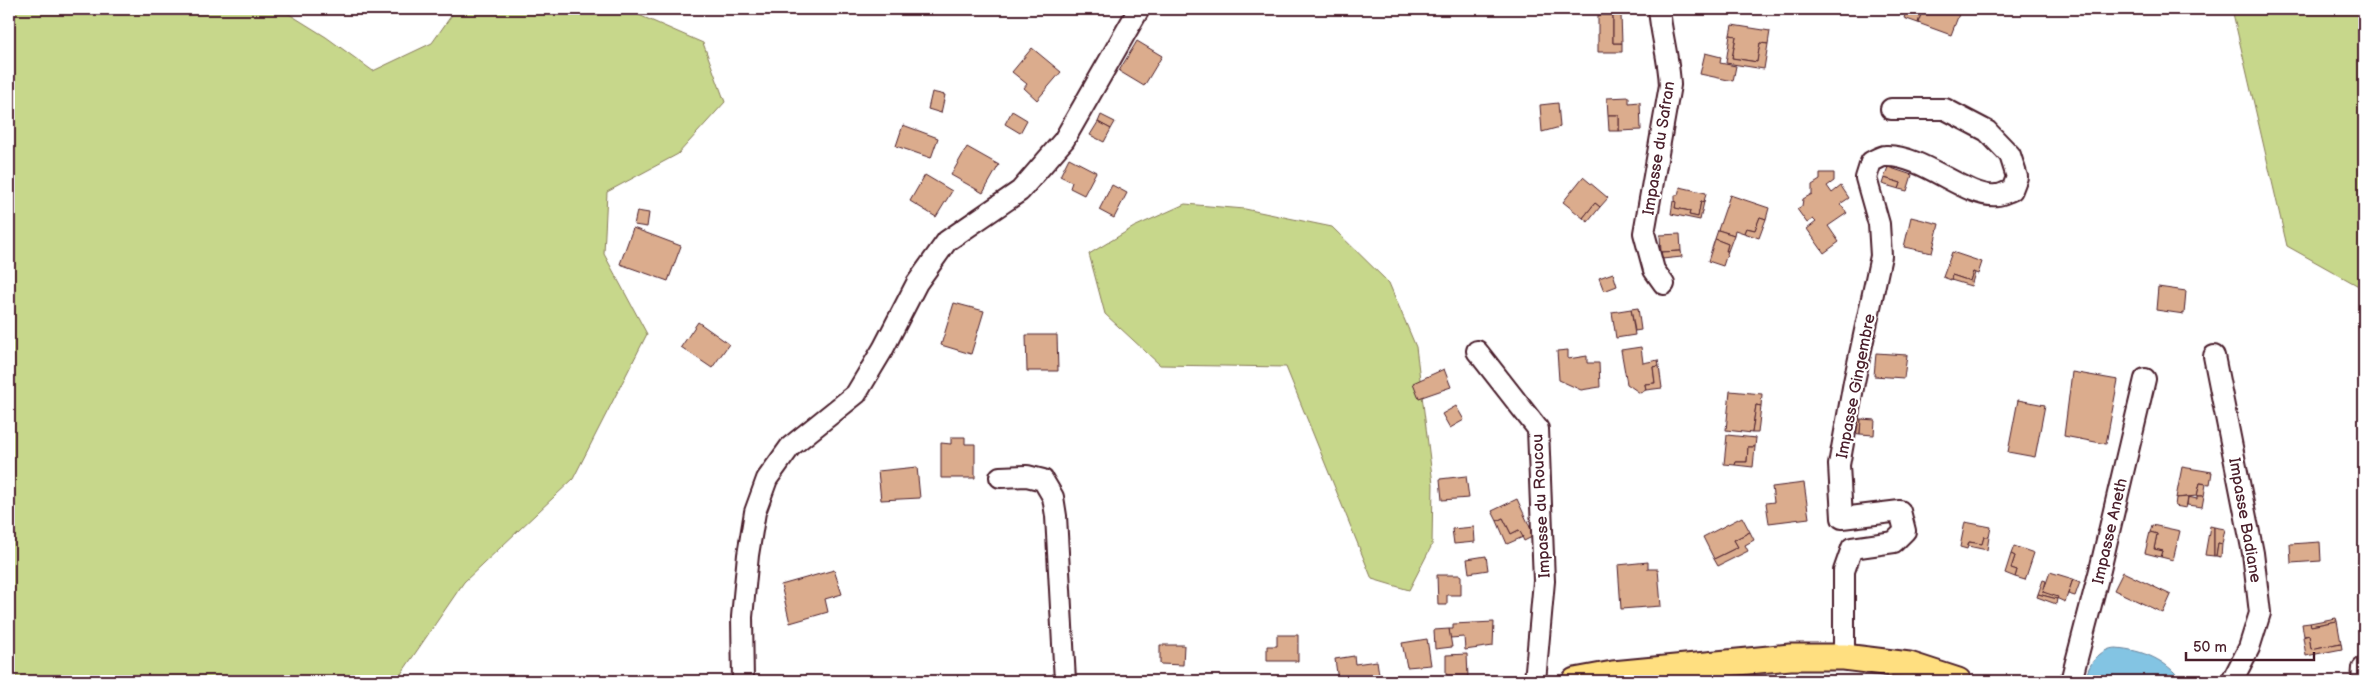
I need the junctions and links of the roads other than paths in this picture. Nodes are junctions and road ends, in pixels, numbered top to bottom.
1 (1139, 9) edge
2 (1659, 9) edge
3 (1891, 109) dead end
4 (1664, 284) dead end
5 (1477, 351) dead end
6 (2214, 356) dead end
7 (2145, 380) dead end
8 (1000, 477) dead end
9 (1844, 658) junction
10 (1613, 678) edge
11 (743, 681) edge
12 (1065, 681) edge
13 (1535, 681) edge
14 (1575, 681) edge
15 (1958, 681) edge
16 (2072, 681) edge
17 (2232, 681) edge

1 - 11 street
2 - 4 street, Impasse du Safran
3 - 9 street, Impasse Gingembre
5 - 13 street, Impasse du Roucou
6 - 17 street, Impasse Badiane
7 - 16 street, Impasse Aneth
8 - 12 street
9 - 10 main road
9 - 15 main road
10 - 14 main road

